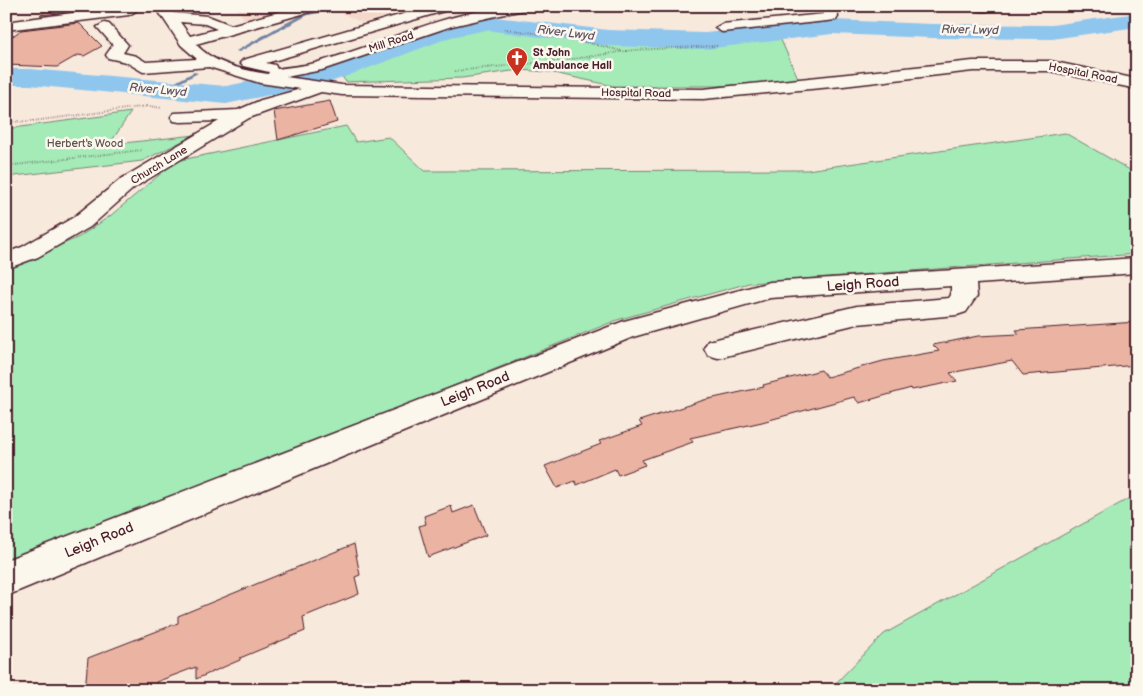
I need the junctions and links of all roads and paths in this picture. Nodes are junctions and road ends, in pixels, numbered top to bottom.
1 (130, 6) edge
2 (315, 6) edge
3 (446, 6) edge
4 (522, 6) edge
5 (830, 6) edge
6 (976, 6) edge
7 (989, 7) edge
8 (165, 11) edge
9 (6, 26) edge
10 (104, 27) dead end
11 (722, 28) dead end
12 (504, 29) dead end
13 (231, 30) junction
14 (186, 42) junction
15 (722, 45) dead end
16 (624, 51) junction
17 (211, 62) junction
18 (291, 71) junction
19 (448, 71) dead end
20 (260, 78) junction
21 (1137, 84) edge
22 (317, 87) junction
23 (175, 113) joint
24 (243, 114) junction
25 (6, 122) edge
26 (148, 149) dead end
27 (6, 166) edge
28 (6, 262) edge
29 (1137, 265) edge
30 (963, 278) junction
31 (718, 348) dead end
32 (6, 578) edge

1 - 9 street
2 - 13 street
3 - 18 street
4 - 18 street, Mill Road
5 - 11 street
6 - 7 street
8 - 13 street
8 - 14 street, Hospital Road
10 - 17 street
12 - 16 path
13 - 14 street
14 - 17 street, Hospital Road
15 - 16 path
16 - 19 path
17 - 20 street, Hospital Road
18 - 20 street, Mill Road
20 - 22 street, Hospital Road
21 - 22 street, Hospital Road
22 - 24 street, Church Lane
23 - 24 street
23 - 25 path
24 - 28 street, Church Lane
26 - 27 path
29 - 30 street, Leigh Road
30 - 31 street
30 - 32 street, Leigh Road

